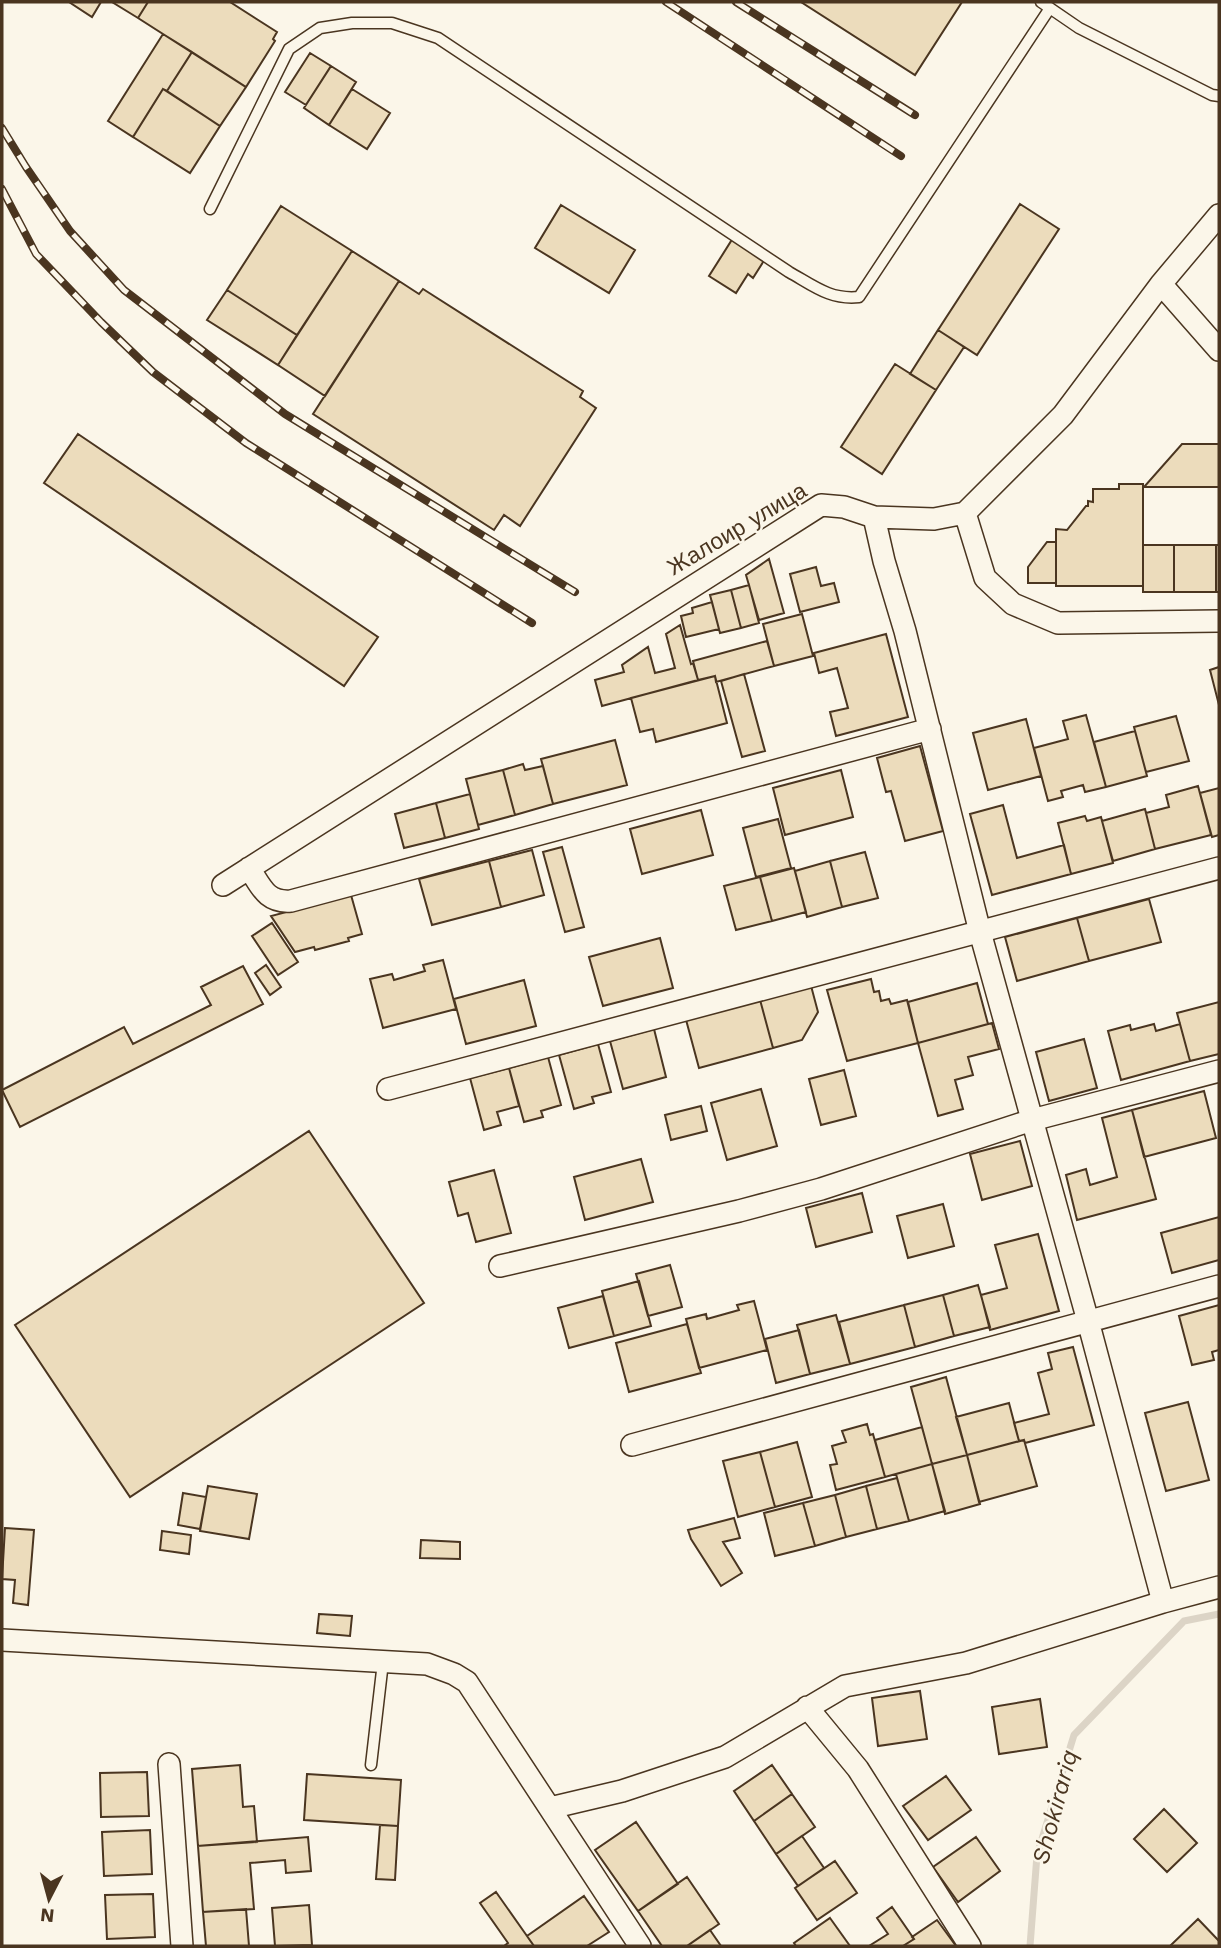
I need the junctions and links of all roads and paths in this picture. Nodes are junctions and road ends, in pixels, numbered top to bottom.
1 (1045, 5) edge
2 (1219, 96) edge
3 (210, 209) dead end
4 (1219, 215) edge
5 (1161, 284) junction
6 (1219, 350) edge
7 (965, 513) junction
8 (874, 517) junction
9 (1219, 621) edge
10 (930, 729) junction
11 (249, 868) junction
12 (1219, 868) edge
13 (223, 885) dead end
14 (980, 932) junction
15 (1219, 1071) edge
16 (388, 1089) dead end
17 (1032, 1120) junction
18 (499, 1266) dead end
19 (1219, 1286) edge
20 (1088, 1321) junction
21 (632, 1445) dead end
22 (1219, 1587) edge
23 (1163, 1602) junction
24 (2, 1640) edge
25 (383, 1661) junction
26 (807, 1707) junction
27 (169, 1764) dead end
28 (372, 1765) dead end
29 (550, 1808) junction
30 (631, 1943) edge
31 (182, 1946) edge
32 (970, 1946) edge

1 - 2 lane
1 - 3 lane
4 - 5 street
5 - 6 street
5 - 7 street
7 - 8 street, Жалоир улица
7 - 9 street
8 - 10 street
8 - 11 street, Жалоир улица
10 - 11 street
10 - 14 street
11 - 13 street, Жалоир улица
12 - 14 street
14 - 16 street
14 - 17 street
15 - 17 street
17 - 18 street
17 - 20 street
19 - 20 street
20 - 21 street
20 - 23 street
22 - 23 street
23 - 26 street
24 - 25 street
25 - 28 lane
25 - 29 street
26 - 29 street
26 - 32 street
27 - 31 street
29 - 30 street

